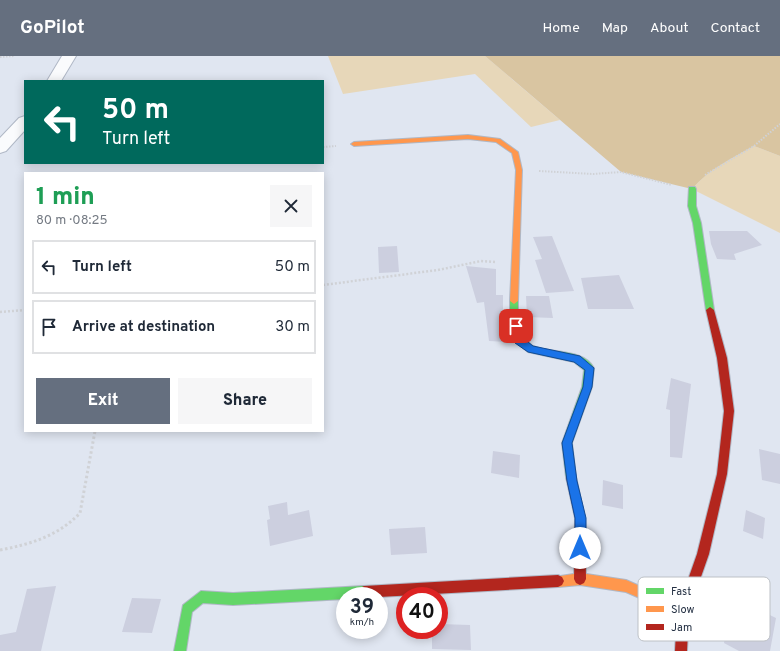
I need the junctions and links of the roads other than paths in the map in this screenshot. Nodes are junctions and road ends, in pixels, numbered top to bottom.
1 (69, 56) edge
2 (55, 80) edge
3 (24, 122) edge
4 (354, 144) dead end
5 (0, 148) edge
6 (692, 190) road end
7 (695, 577) edge
8 (580, 579) junction
9 (638, 591) edge
10 (682, 641) edge
11 (180, 651) edge
12 (681, 651) edge

1 - 2 street
3 - 5 street
4 - 8 street
6 - 7 street
8 - 9 street
8 - 11 street
10 - 12 street

